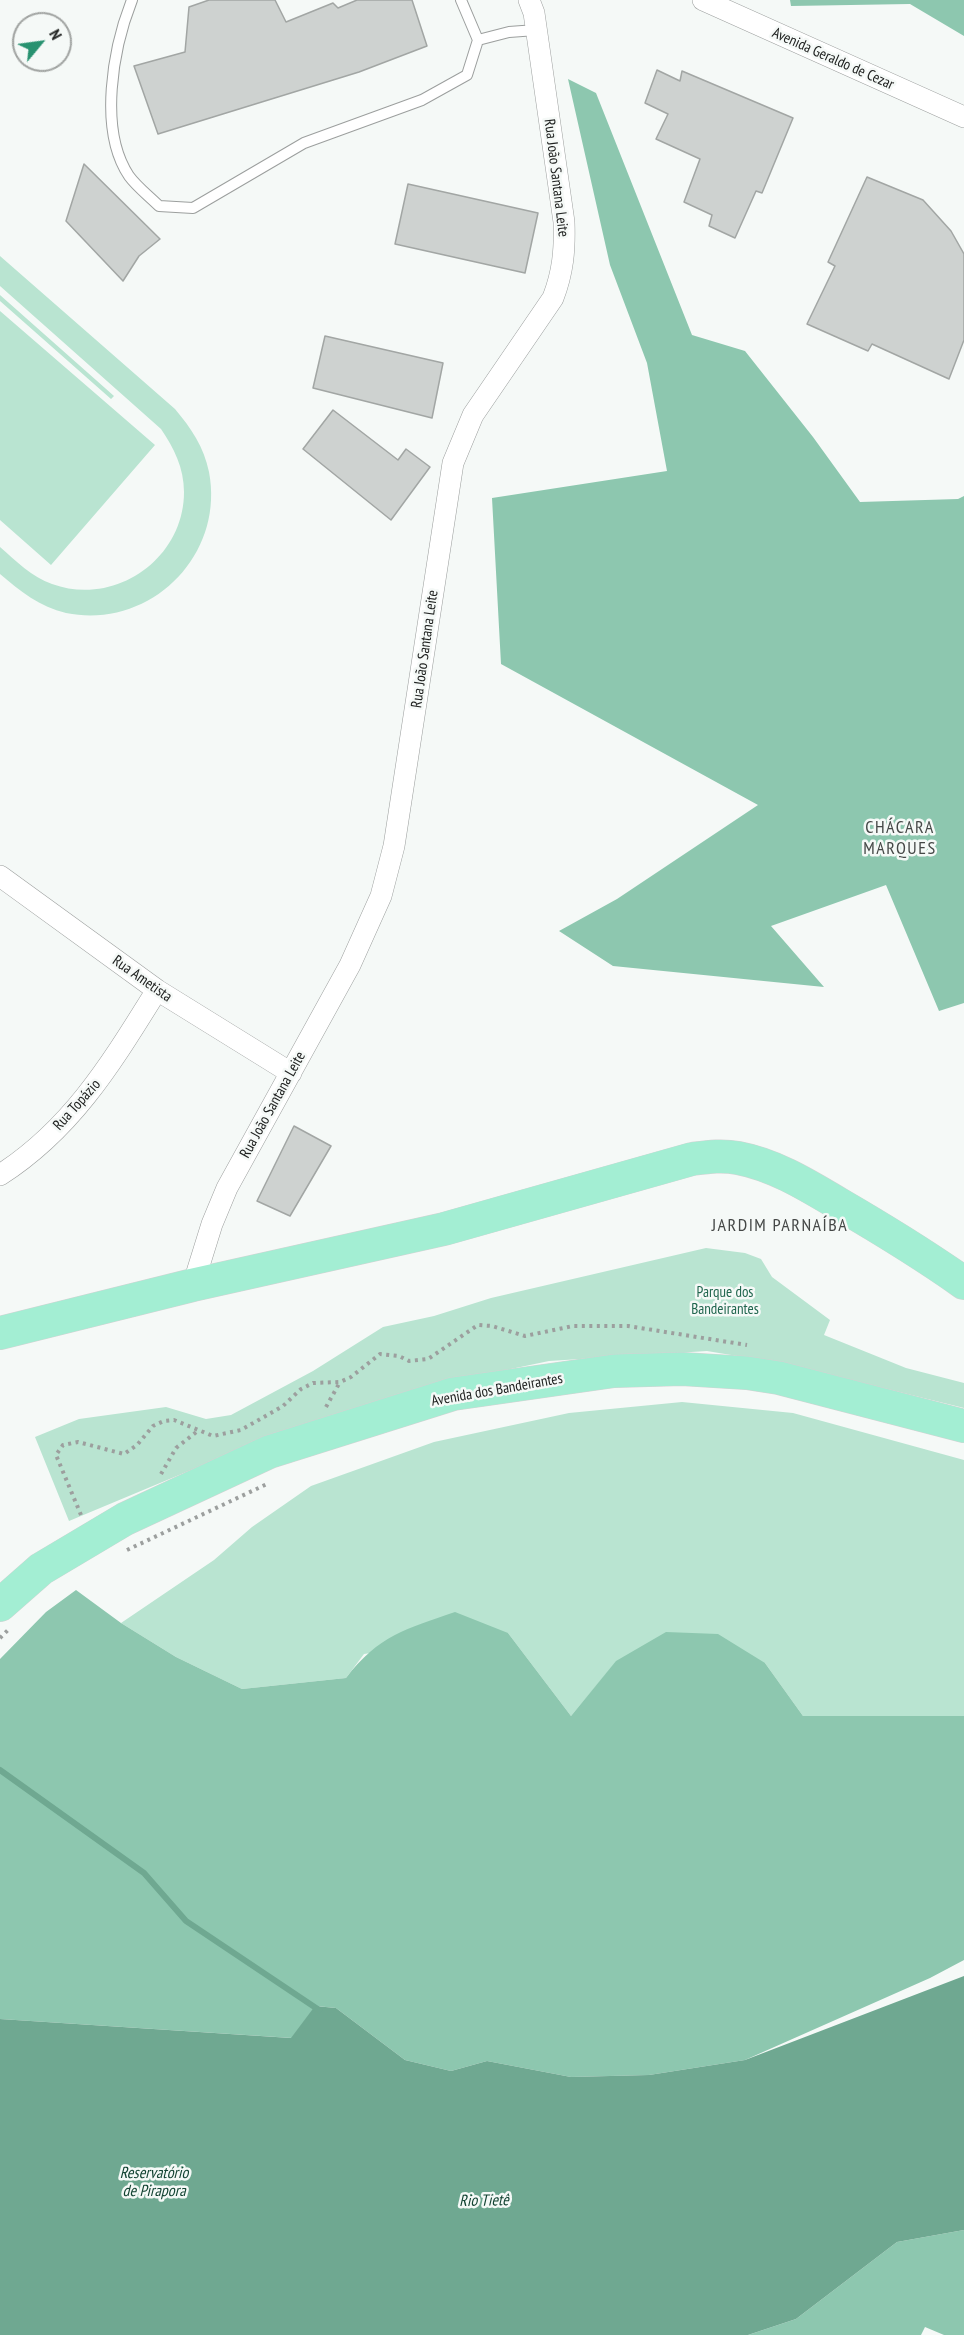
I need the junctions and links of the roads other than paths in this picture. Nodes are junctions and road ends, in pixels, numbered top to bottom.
1 (132, 0) edge
2 (461, 0) edge
3 (530, 0) edge
4 (703, 0) edge
5 (536, 30) junction
6 (478, 40) junction
7 (964, 117) edge
8 (0, 876) edge
9 (157, 990) junction
10 (291, 1073) junction
11 (0, 1175) edge
12 (964, 1283) edge
13 (193, 1286) junction
14 (0, 1333) edge
15 (964, 1426) edge
16 (7, 1614) edge

1 - 6 lane
2 - 6 lane
3 - 5 street, Rua João Santana Leite
4 - 7 street, Avenida Geraldo de Cezar
5 - 6 lane
5 - 10 street, Rua João Santana Leite
8 - 9 street, Rua Ametista
9 - 10 street, Rua Ametista
9 - 11 street, Rua Topázio
10 - 13 street, Rua João Santana Leite
12 - 13 main road
13 - 14 main road
15 - 16 main road, Avenida dos Bandeirantes

